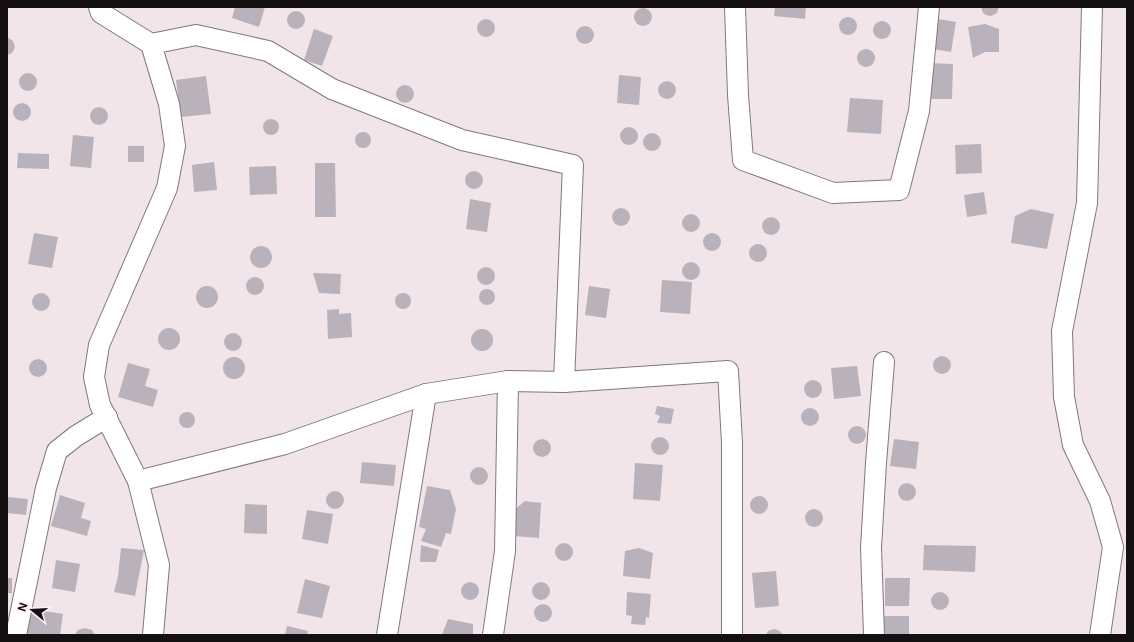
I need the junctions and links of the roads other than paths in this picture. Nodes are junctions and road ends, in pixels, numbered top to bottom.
1 (99, 7) edge
2 (735, 7) edge
3 (929, 7) edge
4 (1092, 7) edge
5 (152, 44) junction
6 (884, 362) dead end
7 (508, 381) junction
8 (564, 382) junction
9 (426, 394) junction
10 (107, 417) junction
11 (138, 481) junction
12 (16, 635) edge
13 (153, 635) edge
14 (387, 635) edge
15 (493, 635) edge
16 (732, 635) edge
17 (874, 635) edge
18 (1100, 635) edge

1 - 5 street
2 - 3 street
4 - 18 street
5 - 8 street
5 - 10 street
6 - 17 street
7 - 8 street
7 - 9 street
7 - 15 street
8 - 16 street
9 - 11 street
9 - 14 street
10 - 11 street
10 - 12 street
11 - 13 street

